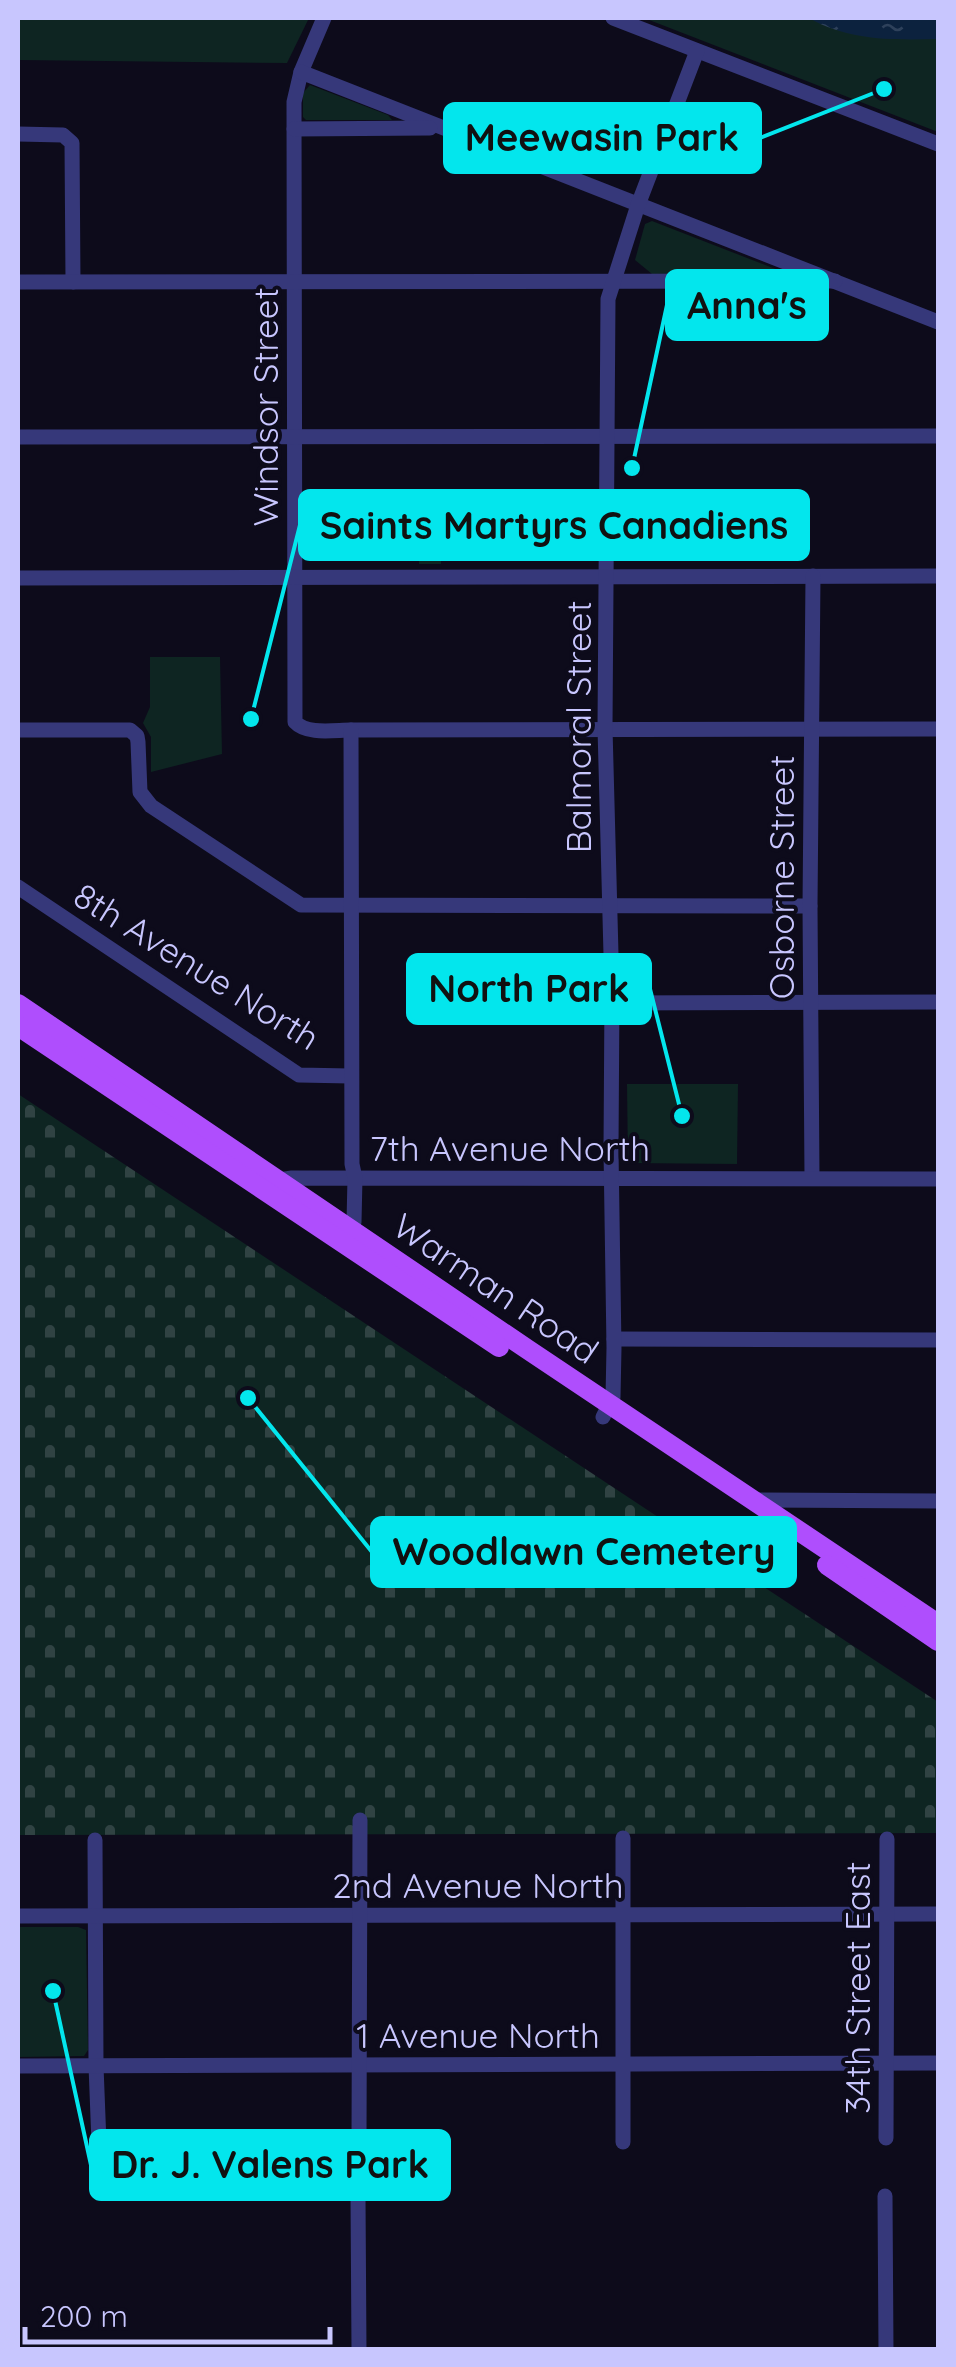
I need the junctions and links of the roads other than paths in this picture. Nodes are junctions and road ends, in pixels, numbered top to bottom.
1 (324, 18) edge
2 (613, 18) edge
3 (697, 51) junction
4 (301, 72) junction
5 (294, 128) junction
6 (439, 128) junction
7 (18, 134) edge
8 (938, 144) edge
9 (638, 205) junction
10 (18, 282) edge
11 (73, 282) junction
12 (295, 282) junction
13 (613, 282) junction
14 (835, 282) junction
15 (938, 322) edge
16 (294, 436) junction
17 (938, 436) edge
18 (18, 437) edge
19 (608, 437) junction
20 (813, 576) junction
21 (938, 576) edge
22 (294, 577) junction
23 (608, 577) junction
24 (18, 578) edge
25 (606, 728) junction
26 (812, 729) junction
27 (938, 729) edge
28 (18, 730) edge
29 (351, 730) junction
30 (18, 887) edge
31 (351, 905) junction
32 (610, 905) junction
33 (810, 906) junction
34 (612, 1002) junction
35 (811, 1002) junction
36 (938, 1002) edge
37 (18, 1004) edge
38 (18, 1026) edge
39 (350, 1076) junction
40 (355, 1178) junction
41 (612, 1178) junction
42 (812, 1178) junction
43 (938, 1179) edge
44 (271, 1185) junction
45 (348, 1228) junction
46 (614, 1340) junction
47 (938, 1340) edge
48 (607, 1411) junction
49 (752, 1500) junction
50 (938, 1500) edge
51 (938, 1624) edge
52 (938, 1641) edge
53 (360, 1820) dead end
54 (623, 1838) dead end
55 (887, 1839) dead end
56 (95, 1840) dead end
57 (624, 1914) junction
58 (888, 1914) junction
59 (938, 1914) edge
60 (18, 1916) edge
61 (94, 1916) junction
62 (360, 1916) junction
63 (886, 2062) junction
64 (938, 2062) edge
65 (359, 2064) junction
66 (623, 2065) junction
67 (18, 2066) edge
68 (96, 2066) junction
69 (886, 2138) dead end
70 (359, 2141) dead end
71 (622, 2142) dead end
72 (98, 2143) dead end
73 (885, 2196) dead end
74 (358, 2197) dead end
75 (358, 2350) edge
76 (886, 2350) edge

1 - 4 street, Windsor Street
2 - 3 street
3 - 8 street
3 - 9 street, Balmoral Street
4 - 5 street, Windsor Street
4 - 6 street
5 - 6 street
5 - 12 street, Windsor Street
6 - 9 street
7 - 11 street
9 - 13 street, Balmoral Street
9 - 14 street
10 - 11 street
11 - 12 street
12 - 13 street
12 - 16 street, Windsor Street
13 - 14 street
13 - 19 street, Balmoral Street
14 - 15 street
16 - 18 street
16 - 19 street
16 - 22 street, Windsor Street
17 - 19 street
19 - 23 street, Balmoral Street
20 - 21 street
20 - 23 street
20 - 26 street, Osborne Street
22 - 23 street
22 - 24 street
22 - 29 street, Windsor Street
23 - 25 street, Balmoral Street
25 - 26 street
25 - 29 street
25 - 32 street, Balmoral Street
26 - 27 street
26 - 33 street, Osborne Street
28 - 31 street
29 - 31 street
30 - 39 street, 8th Avenue North
31 - 32 street
31 - 39 street
32 - 33 street
32 - 34 street, Balmoral Street
33 - 35 street, Osborne Street
34 - 35 street
34 - 41 street, Balmoral Street
35 - 36 street
35 - 42 street, Osborne Street
37 - 44 main road, Warman Road
38 - 44 main road, Warman Road
39 - 40 street
40 - 41 street, 7th Avenue North
40 - 44 street, 7th Avenue North
40 - 45 street
41 - 42 street, 7th Avenue North
41 - 46 street, Balmoral Street
42 - 43 street, 7th Avenue North
44 - 45 main road, Warman Road
44 - 48 main road, Warman Road
45 - 48 main road, Warman Road
46 - 47 street
46 - 48 street, Balmoral Street
48 - 49 main road, Warman Road
48 - 52 main road, Warman Road
49 - 50 street
49 - 51 main road, Warman Road
53 - 62 street
54 - 57 street
55 - 58 street, 34th Street East
56 - 61 street
57 - 58 street, 2nd Avenue North
57 - 62 street, 2nd Avenue North
57 - 66 street
58 - 59 street, 2nd Avenue North
58 - 63 street, 34th Street East
60 - 61 street, 2nd Avenue North
61 - 62 street, 2nd Avenue North
61 - 68 street
62 - 65 street
63 - 64 street, 1 Avenue North
63 - 66 street, 1 Avenue North
63 - 69 street, 34th Street East
65 - 66 street, 1 Avenue North
65 - 68 street, 1 Avenue North
65 - 70 street
66 - 71 street
67 - 68 street, 1 Avenue North
68 - 72 street
73 - 76 street
74 - 75 street

